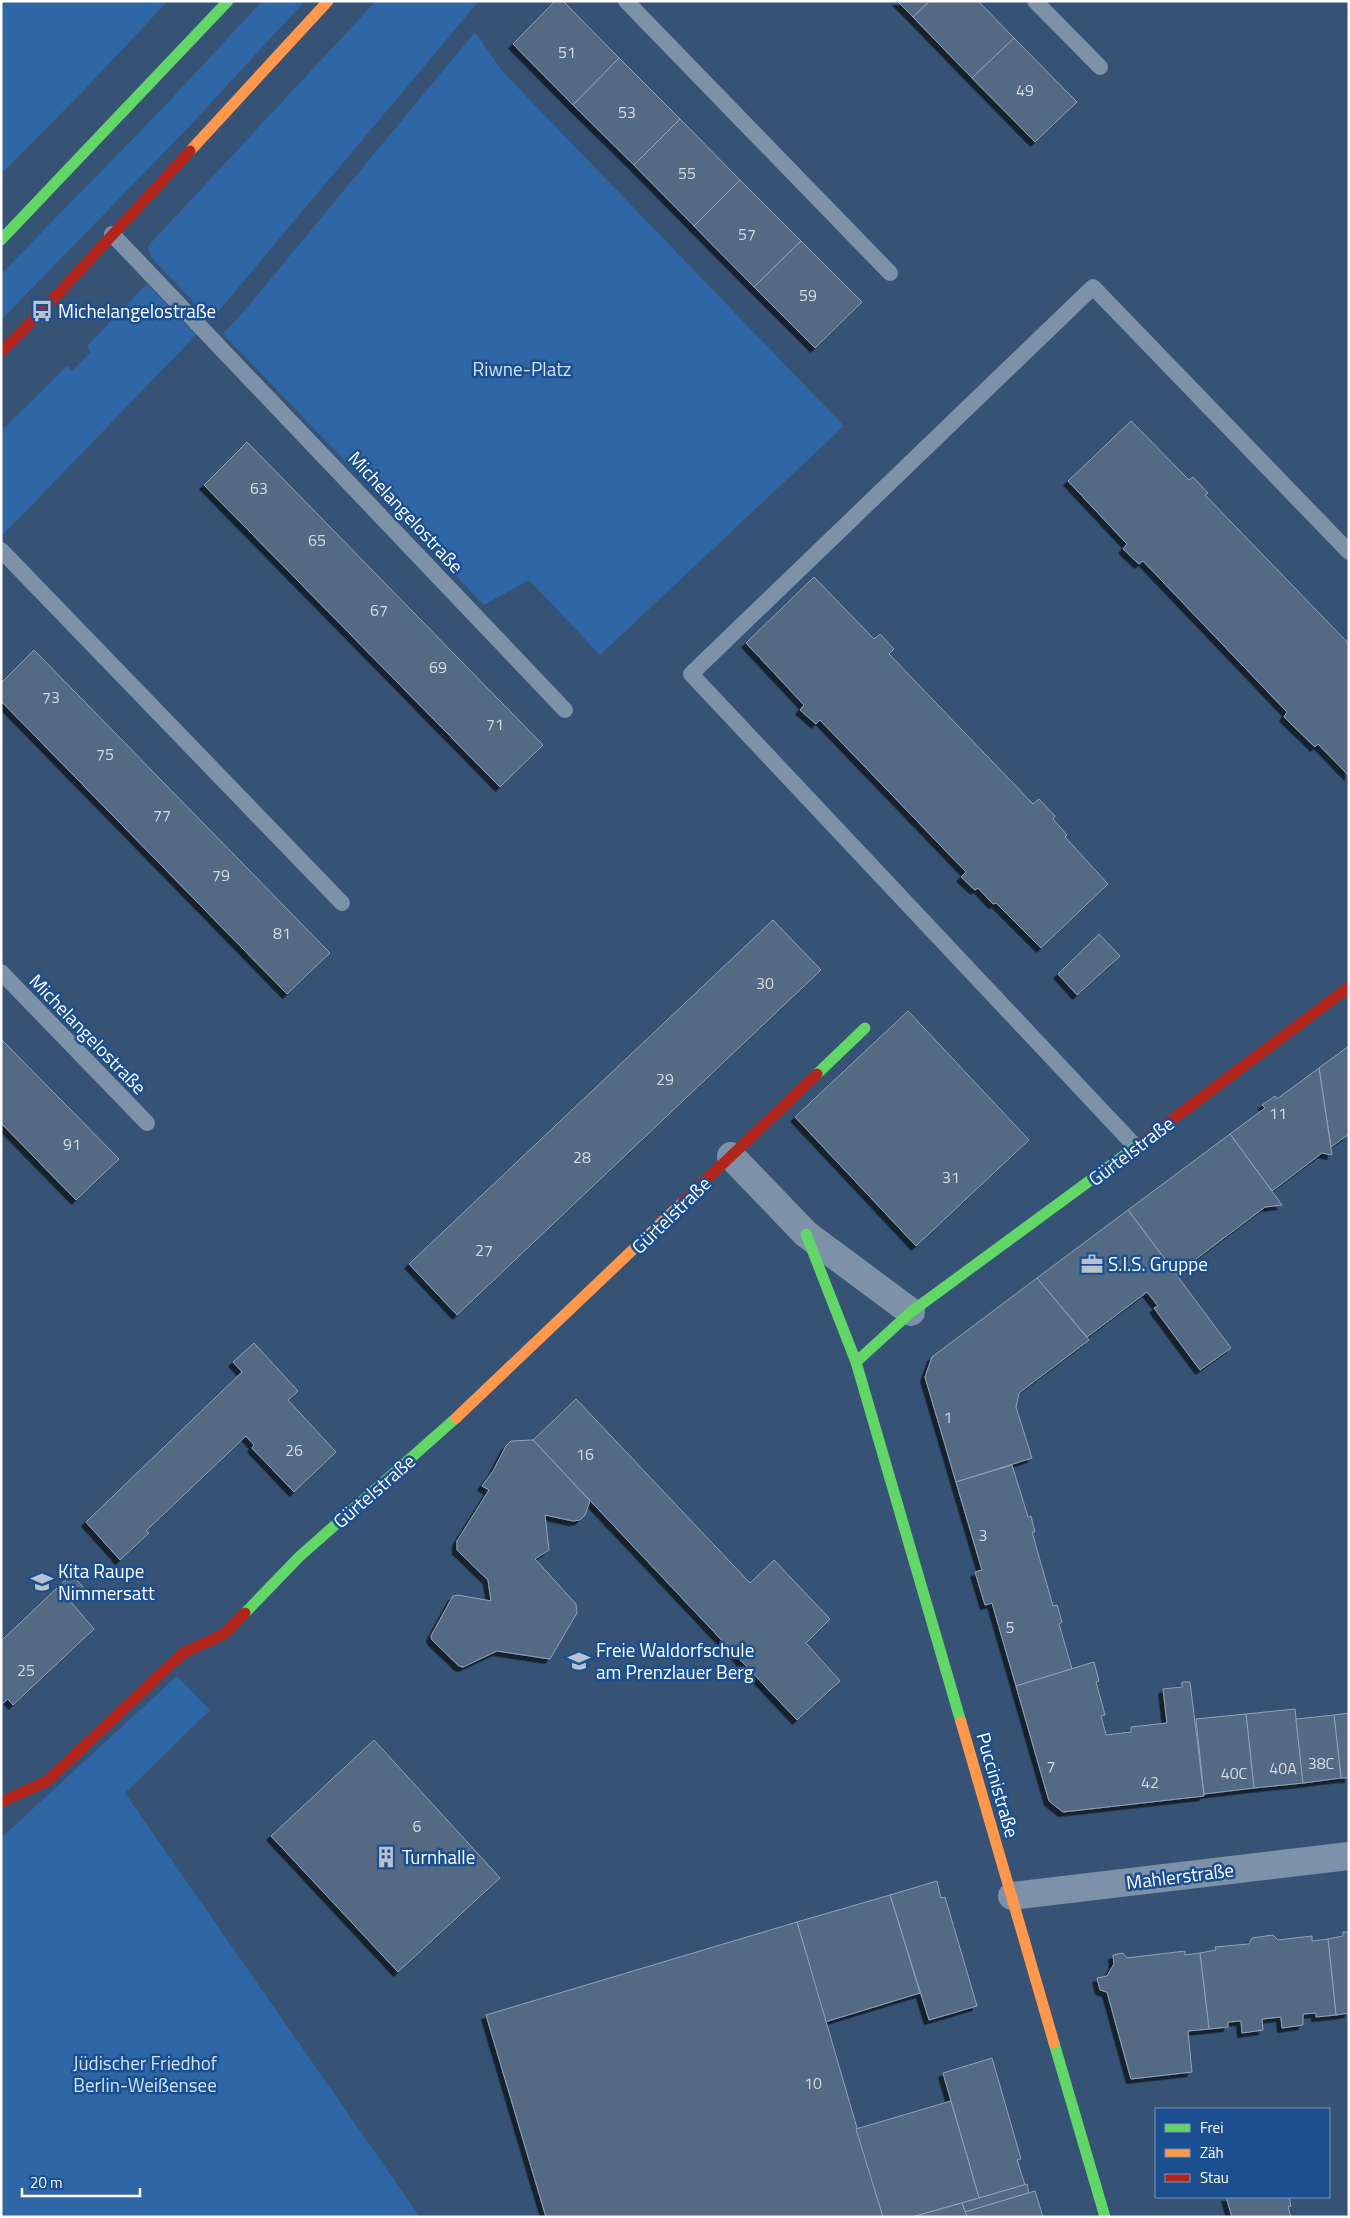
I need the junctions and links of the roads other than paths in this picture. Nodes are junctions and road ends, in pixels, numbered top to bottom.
1 (228, 1) edge
2 (328, 1) edge
3 (626, 1) edge
4 (1036, 1) edge
5 (1100, 67) dead end
6 (112, 234) junction
7 (1, 240) edge
8 (890, 273) dead end
9 (1, 352) edge
10 (1, 550) edge
11 (1349, 552) edge
12 (565, 710) dead end
13 (342, 903) dead end
14 (1, 972) edge
15 (1349, 987) edge
16 (865, 1028) dead end
17 (147, 1123) dead end
18 (1136, 1147) junction
19 (732, 1156) junction
20 (806, 1234) junction
21 (912, 1312) junction
22 (856, 1362) junction
23 (1, 1802) edge
24 (1349, 1856) edge
25 (1012, 1896) junction
26 (1105, 2217) edge

1 - 7 street
2 - 6 street
3 - 8 lane
4 - 5 lane
6 - 9 street
6 - 12 lane, Michelangelostraße
10 - 13 lane
11 - 18 lane
14 - 17 lane, Michelangelostraße
15 - 18 street, Gürtelstraße
16 - 19 street, Gürtelstraße
18 - 21 street, Gürtelstraße
19 - 20 street
19 - 23 street, Gürtelstraße
20 - 21 street
20 - 22 street
21 - 22 street, Gürtelstraße
22 - 25 street, Puccinistraße
24 - 25 street, Mahlerstraße
25 - 26 street, Puccinistraße

